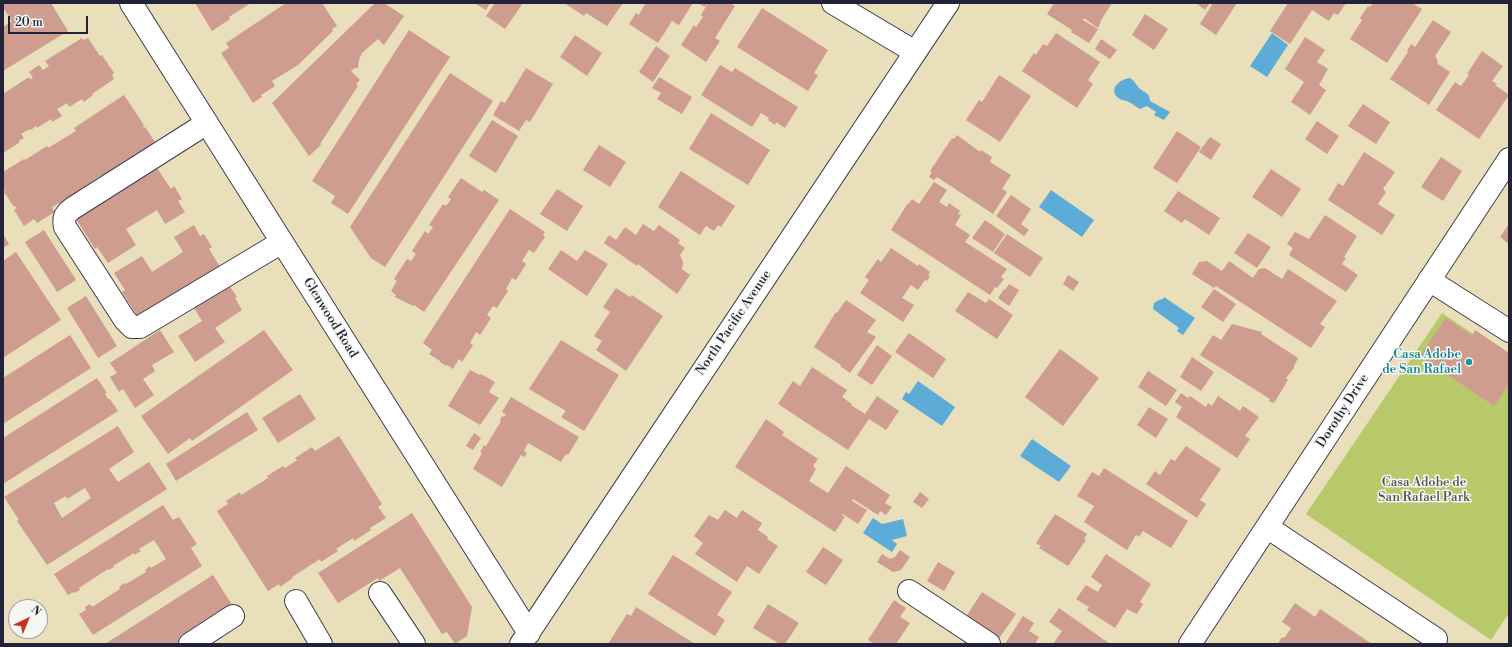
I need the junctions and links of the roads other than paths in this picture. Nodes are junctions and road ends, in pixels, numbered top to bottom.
1 (131, 3) edge
2 (833, 3) edge
3 (948, 3) edge
4 (915, 52) junction
5 (207, 123) junction
6 (1509, 159) edge
7 (282, 242) junction
8 (1429, 280) junction
9 (1509, 331) edge
10 (1267, 527) junction
11 (909, 591) dead end
12 (380, 593) dead end
13 (296, 601) dead end
14 (233, 616) dead end
15 (525, 638) edge
16 (1436, 639) dead end
17 (190, 644) edge
18 (321, 644) edge
19 (414, 644) edge
20 (989, 644) edge
21 (1190, 644) edge

1 - 5 street, Glenwood Road
2 - 4 street
3 - 4 street, North Pacific Avenue
4 - 15 street, North Pacific Avenue
5 - 7 street, Glenwood Road
5 - 7 street
6 - 8 street, Dorothy Drive
7 - 15 street, Glenwood Road
8 - 9 street
8 - 10 street, Dorothy Drive
10 - 16 street
10 - 21 street, Dorothy Drive
11 - 20 street
12 - 19 street
13 - 18 street
14 - 17 street

